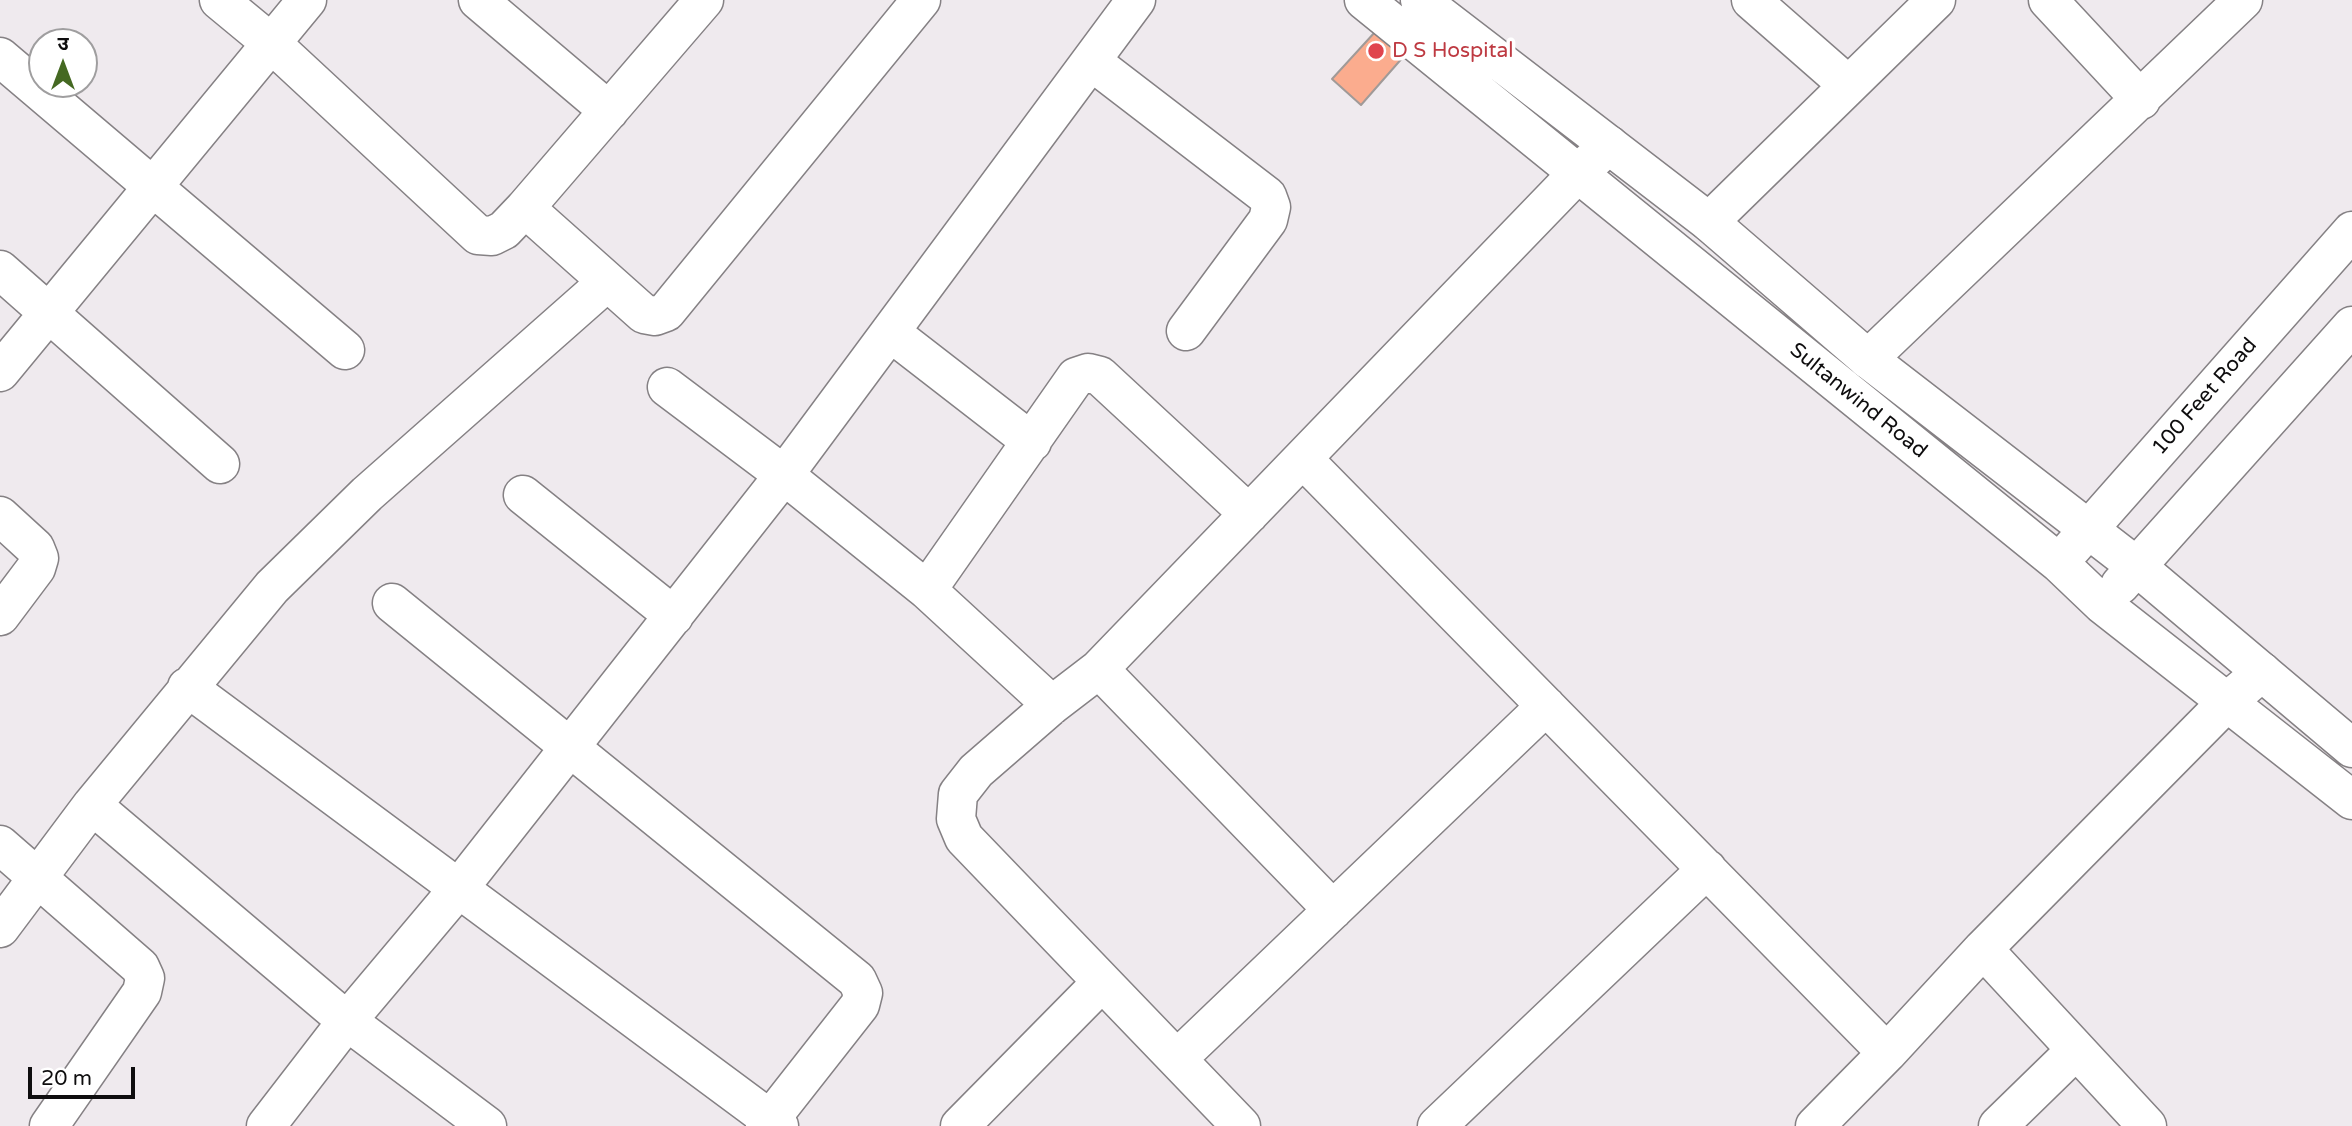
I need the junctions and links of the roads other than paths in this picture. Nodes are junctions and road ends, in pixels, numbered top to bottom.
1 (219, 0) edge
2 (307, 0) edge
3 (478, 0) edge
4 (704, 0) edge
5 (921, 0) edge
6 (1136, 0) edge
7 (1364, 0) edge
8 (1751, 0) edge
9 (1936, 0) edge
10 (2048, 0) edge
11 (2243, 0) edge
12 (1436, 5) edge
13 (271, 43) junction
14 (0, 57) edge
15 (1091, 61) junction
16 (1847, 85) junction
17 (2141, 100) junction
18 (608, 111) junction
19 (1609, 145) junction
20 (1577, 174) junction
21 (153, 187) junction
22 (525, 208) junction
23 (1709, 222) junction
24 (2352, 231) edge
25 (0, 270) edge
26 (607, 282) junction
27 (50, 311) junction
28 (2352, 326) edge
29 (1186, 331) dead end
30 (890, 332) junction
31 (345, 350) dead end
32 (1868, 359) junction
33 (0, 372) edge
34 (667, 387) dead end
35 (1032, 442) junction
36 (1303, 458) junction
37 (220, 464) dead end
38 (785, 475) junction
39 (523, 495) dead end
40 (1249, 514) junction
41 (0, 516) edge
42 (2089, 529) junction
43 (2059, 563) junction
44 (2136, 566) junction
45 (927, 590) junction
46 (392, 603) dead end
47 (2102, 604) junction
48 (0, 616) edge
49 (674, 616) junction
50 (1099, 669) junction
51 (2262, 673) junction
52 (187, 687) junction
53 (2228, 701) junction
54 (1052, 705) junction
55 (1546, 706) junction
56 (2352, 748) edge
57 (568, 749) junction
58 (2352, 800) edge
59 (92, 805) junction
60 (0, 845) edge
61 (1707, 869) junction
62 (37, 877) junction
63 (459, 888) junction
64 (1333, 910) junction
65 (0, 928) edge
66 (1983, 949) junction
67 (1102, 982) junction
68 (347, 1021) junction
69 (2075, 1051) junction
70 (1887, 1054) junction
71 (1177, 1059) junction
72 (772, 1124) edge
73 (49, 1126) edge
74 (266, 1126) edge
75 (487, 1126) edge
76 (960, 1126) edge
77 (1241, 1126) edge
78 (1437, 1126) edge
79 (1815, 1126) edge
80 (1998, 1126) edge
81 (2147, 1126) edge

1 - 13 street
2 - 13 street
3 - 18 street
4 - 18 street
5 - 26 street
6 - 15 street
7 - 20 street, Sultanwind Road
8 - 16 street
9 - 16 street
10 - 17 street
11 - 17 street
12 - 19 street
13 - 21 street
13 - 22 street
14 - 21 street
15 - 29 street
15 - 30 street
16 - 23 street
17 - 32 street
18 - 22 street
19 - 20 street
19 - 23 street
20 - 36 street
20 - 43 street, Sultanwind Road
21 - 27 street
21 - 31 street
22 - 26 street
23 - 32 street
24 - 42 street, 100 Feet Road
25 - 27 street
26 - 52 street
27 - 33 street
27 - 37 street
28 - 44 street
30 - 35 street
30 - 38 street
32 - 42 street
34 - 38 street
35 - 40 street
35 - 45 street
36 - 40 street
36 - 55 street
38 - 45 street
38 - 49 street
39 - 49 street
40 - 50 street
41 - 48 street
42 - 43 street, 100 Feet Road
42 - 44 street
43 - 47 street, Sultanwind Road
44 - 47 street
44 - 51 street
45 - 54 street
46 - 57 street
47 - 53 street, Sultanwind Road
49 - 57 street
50 - 54 street
50 - 64 street
51 - 53 street
51 - 56 street
52 - 59 street
52 - 63 street
53 - 58 street, Sultanwind Road
53 - 66 street
54 - 67 street
55 - 61 street
55 - 64 street
57 - 63 street
57 - 72 street
59 - 62 street
59 - 68 street
60 - 62 street
61 - 70 street
61 - 78 street
62 - 65 street
62 - 73 street
63 - 68 street
63 - 72 street
64 - 71 street
66 - 69 street
66 - 70 street
67 - 71 street
67 - 76 street
68 - 74 street
68 - 75 street
69 - 80 street
69 - 81 street
70 - 79 street
71 - 77 street

